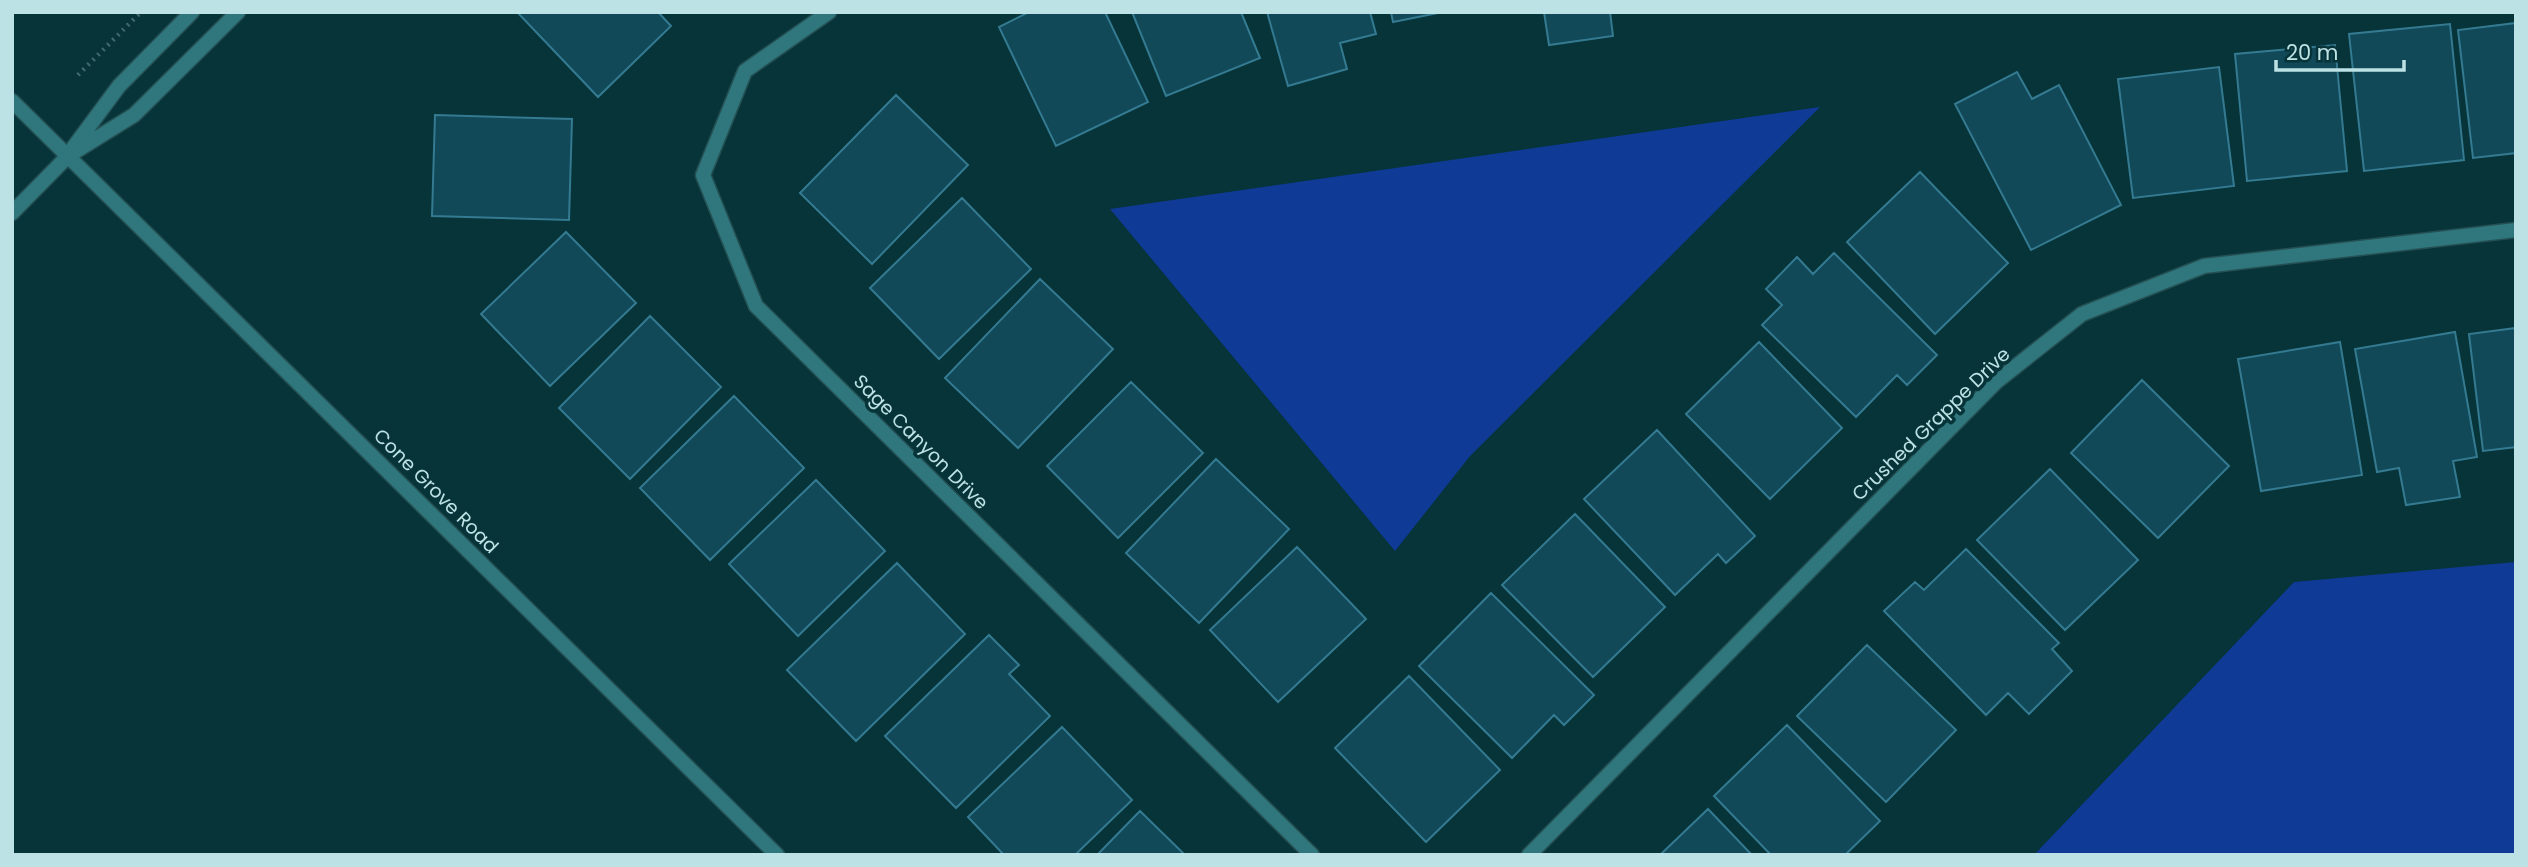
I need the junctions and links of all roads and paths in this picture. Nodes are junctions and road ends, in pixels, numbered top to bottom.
1 (141, 12) edge
2 (192, 12) edge
3 (239, 12) edge
4 (829, 12) edge
5 (78, 75) dead end
6 (12, 101) edge
7 (68, 156) junction
8 (12, 213) edge
9 (2516, 230) edge
10 (778, 855) edge
11 (1312, 855) edge
12 (1529, 855) edge

1 - 5 path
2 - 7 street
3 - 7 street
4 - 11 street, Sage Canyon Drive
6 - 7 street, Cone Grove Road
7 - 8 street
7 - 10 street, Cone Grove Road
9 - 12 street, Crushed Grappe Drive

